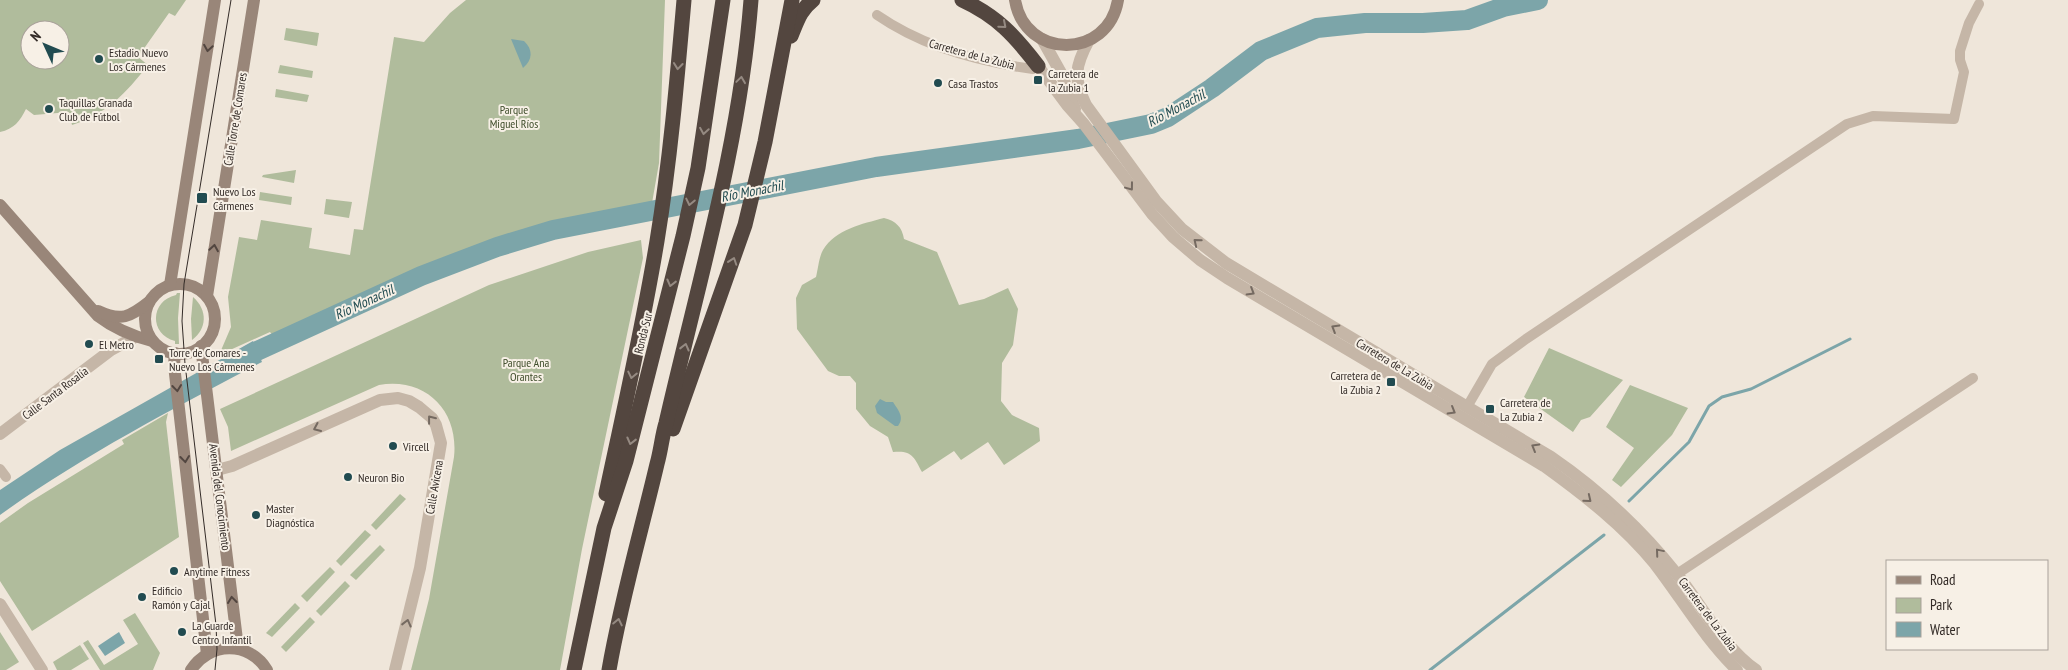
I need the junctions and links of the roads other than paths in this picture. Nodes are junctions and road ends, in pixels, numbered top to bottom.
1 (216, 0) edge
2 (254, 0) edge
3 (677, 0) edge
4 (684, 0) edge
5 (752, 0) edge
6 (792, 0) edge
7 (814, 0) edge
8 (962, 0) edge
9 (1118, 0) edge
10 (1013, 3) edge
11 (1979, 4) dead end
12 (722, 7) edge
13 (877, 15) dead end
14 (1042, 39) junction
15 (680, 40) junction
16 (1089, 40) junction
17 (783, 53) junction
18 (1038, 66) junction
19 (1082, 121) junction
20 (0, 205) edge
21 (170, 285) junction
22 (207, 296) junction
23 (149, 302) junction
24 (89, 307) junction
25 (136, 337) junction
26 (152, 341) junction
27 (202, 353) junction
28 (174, 359) junction
29 (1973, 378) dead end
30 (1467, 407) junction
31 (0, 434) edge
32 (658, 463) junction
33 (217, 470) junction
34 (604, 528) junction
35 (1677, 574) junction
36 (0, 604) edge
37 (238, 648) junction
38 (207, 654) junction
39 (42, 670) edge
40 (191, 670) edge
41 (267, 670) edge
42 (395, 670) edge
43 (574, 670) edge
44 (609, 670) edge
45 (1737, 670) edge
46 (1756, 670) edge

1 -> 21 main road
22 -> 2 main road, Calle Torre de Comares
3 - 15 highway
4 - 15 highway
32 -> 5 highway
6 - 17 highway
7 - 17 highway
8 -> 18 highway
9 - 16 main road
10 - 14 main road
11 - 30 street
12 -> 34 highway, Ronda Sur
13 - 18 street, Carretera de La Zubia
14 - 16 main road
14 - 19 street, Carretera de La Zubia
15 -> 34 highway
30 -> 16 street, Carretera de La Zubia
32 -> 17 highway
18 - 19 street, Carretera de La Zubia
19 -> 45 street, Carretera de La Zubia
20 - 24 main road
21 - 22 main road
21 - 23 main road
22 - 27 main road
23 - 24 main road
23 - 26 main road
24 - 25 main road
25 - 26 main road
25 - 31 street, Calle Santa Rosalía
26 - 28 main road
27 - 28 main road
27 - 33 main road, Avenida del Conocimiento
28 -> 38 main road
29 - 35 street
35 -> 30 street, Carretera de La Zubia
44 -> 32 highway
37 -> 33 main road, Avenida del Conocimiento
42 -> 33 street, Calle Avicena
34 - 43 highway, Ronda Sur
35 - 46 street, Carretera de La Zubia
36 - 39 street
37 - 38 main road
37 - 41 main road
38 - 40 main road

